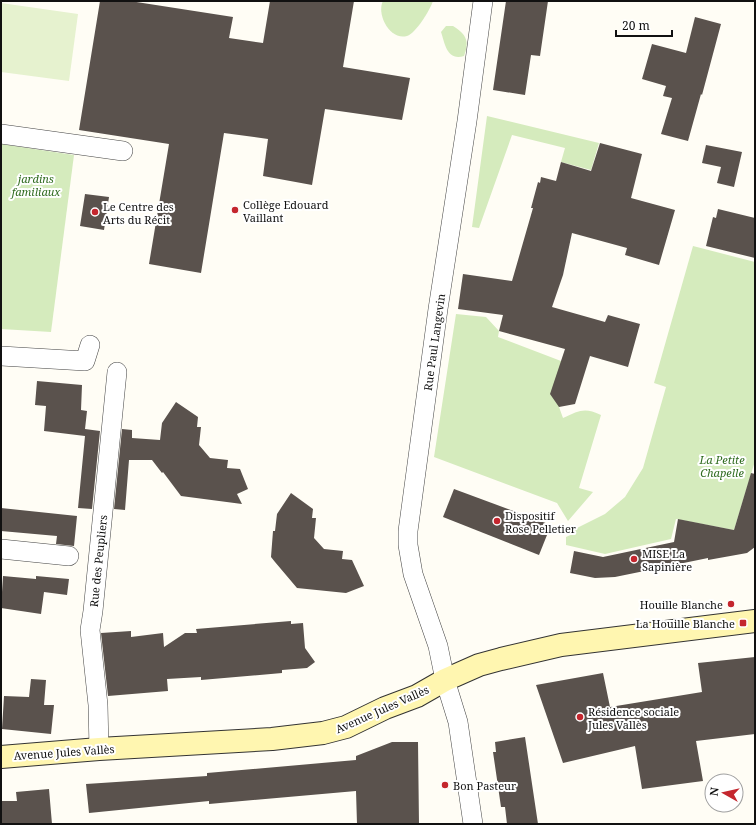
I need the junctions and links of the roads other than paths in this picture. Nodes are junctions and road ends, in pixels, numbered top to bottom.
1 (483, 1) edge
2 (1, 134) edge
3 (123, 150) dead end
4 (90, 345) dead end
5 (1, 356) edge
6 (117, 372) dead end
7 (1, 549) edge
8 (69, 556) dead end
9 (755, 621) edge
10 (445, 680) junction
11 (99, 750) junction
12 (1, 757) edge
13 (473, 824) edge

1 - 10 street, Rue Paul Langevin
2 - 3 street
4 - 5 street
6 - 11 street, Rue des Peupliers
7 - 8 street
9 - 10 street, Avenue Jules Vallès
10 - 11 street, Avenue Jules Vallès
10 - 13 street, Rue Paul Langevin
11 - 12 street, Avenue Jules Vallès

